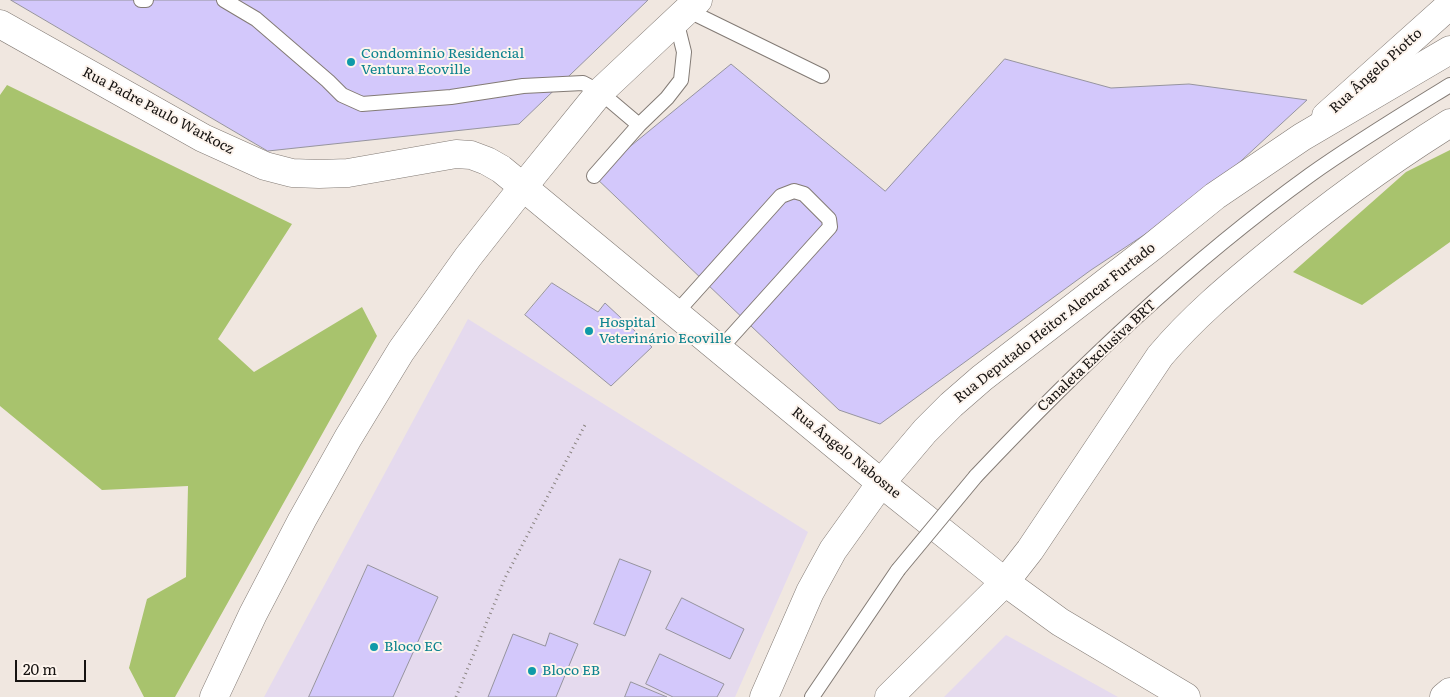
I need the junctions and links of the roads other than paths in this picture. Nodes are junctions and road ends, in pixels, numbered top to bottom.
1 (141, 0) edge
2 (146, 0) edge
3 (224, 0) edge
4 (1450, 5) edge
5 (687, 10) edge
6 (0, 24) edge
7 (1450, 50) edge
8 (822, 76) dead end
9 (1450, 85) edge
10 (600, 92) junction
11 (1450, 123) edge
12 (639, 126) junction
13 (1302, 137) junction
14 (594, 176) dead end
15 (523, 187) junction
16 (676, 314) junction
17 (720, 349) junction
18 (881, 483) junction
19 (1005, 582) junction
20 (1450, 692) edge
21 (214, 697) edge
22 (764, 697) edge
23 (812, 697) edge
24 (889, 697) edge
25 (1186, 697) edge
26 (1444, 697) edge

1 - 2 lane
3 - 10 lane
4 - 13 street, Rua Ângelo Piotto
5 - 8 lane
5 - 10 street
5 - 12 lane
6 - 15 street, Rua Padre Paulo Warkocz
7 - 13 street, Rua Deputado Heitor Alencar Furtado
9 - 23 lane, Canaleta Exclusiva BRT, bridge
10 - 12 lane
10 - 15 street
11 - 19 street
12 - 14 lane
13 - 18 street, Rua Deputado Heitor Alencar Furtado
15 - 16 street, Rua Ângelo Nabosne
15 - 21 street
16 - 17 street, Rua Ângelo Nabosne
16 - 17 lane
17 - 18 street, Rua Ângelo Nabosne
18 - 19 street, Rua Ângelo Nabosne
18 - 22 street, Rua Deputado Heitor Alencar Furtado
19 - 24 street
19 - 25 street, Rua Ângelo Nabosne
20 - 26 street

